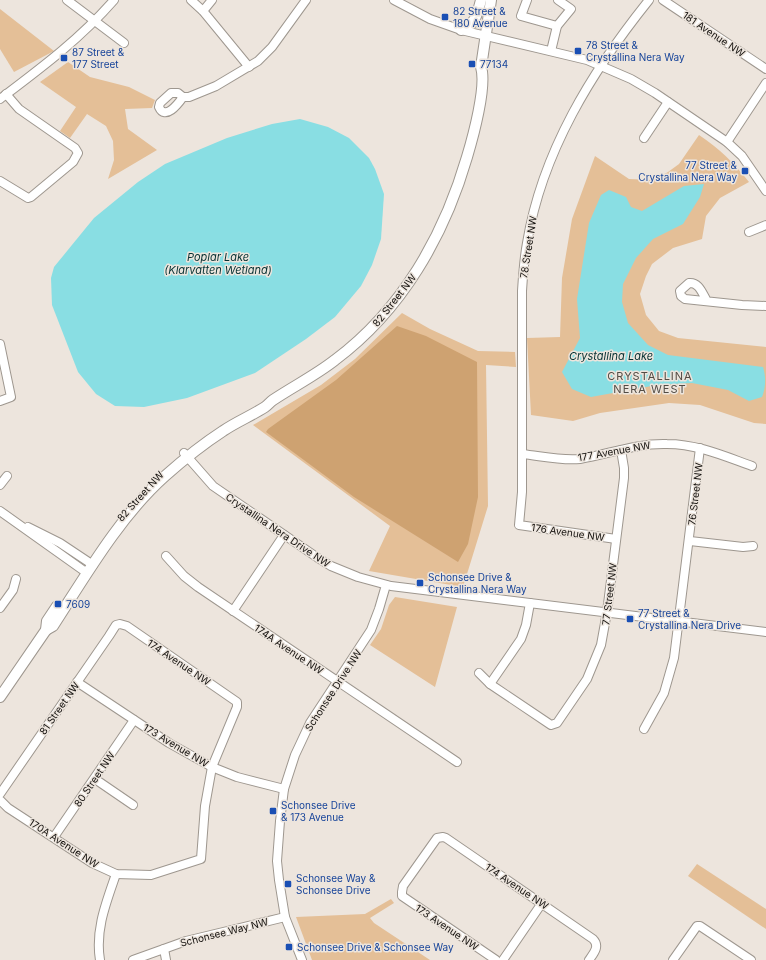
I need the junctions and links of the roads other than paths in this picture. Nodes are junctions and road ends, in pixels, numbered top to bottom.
1 (67, 0) edge
2 (114, 0) edge
3 (191, 0) edge
4 (212, 0) edge
5 (306, 0) edge
6 (394, 0) edge
7 (481, 0) edge
8 (491, 0) edge
9 (527, 0) edge
10 (558, 0) edge
11 (649, 0) edge
12 (663, 0) edge
13 (203, 11) junction
14 (96, 21) junction
15 (557, 26) junction
16 (461, 30) junction
17 (485, 36) junction
18 (124, 43) dead end
19 (551, 51) junction
20 (601, 65) junction
21 (249, 67) junction
22 (766, 69) edge
23 (766, 83) edge
24 (3, 96) edge
25 (183, 97) dead end
26 (668, 102) junction
27 (644, 138) dead end
28 (727, 142) junction
29 (0, 181) edge
30 (766, 191) edge
31 (766, 225) edge
32 (749, 232) dead end
33 (707, 301) dead end
34 (766, 306) edge
35 (0, 344) edge
36 (0, 401) edge
37 (700, 448) junction
38 (621, 450) junction
39 (522, 454) junction
40 (186, 455) junction
41 (752, 466) dead end
42 (7, 476) dead end
43 (0, 485) edge
44 (0, 511) edge
45 (519, 525) joint
46 (284, 535) junction
47 (616, 539) junction
48 (690, 541) junction
49 (753, 546) dead end
50 (166, 556) dead end
51 (88, 568) junction
52 (16, 579) dead end
53 (386, 585) junction
54 (530, 603) junction
55 (0, 608) edge
56 (233, 611) junction
57 (607, 612) junction
58 (680, 621) junction
59 (120, 624) joint
60 (766, 632) edge
61 (478, 674) dead end
62 (338, 681) junction
63 (77, 682) junction
64 (490, 684) junction
65 (0, 697) edge
66 (134, 720) junction
67 (644, 729) dead end
68 (457, 762) dead end
69 (212, 767) junction
70 (95, 779) junction
71 (284, 789) junction
72 (0, 794) edge
73 (0, 800) edge
74 (132, 804) dead end
75 (54, 837) junction
76 (116, 874) junction
77 (402, 892) joint
78 (542, 903) junction
79 (285, 917) junction
80 (164, 949) junction
81 (100, 960) edge
82 (133, 960) edge
83 (166, 960) edge
84 (302, 960) edge
85 (496, 960) edge
86 (503, 960) edge
87 (589, 960) edge
88 (673, 960) edge
89 (751, 960) edge

1 - 14 street
2 - 14 street
3 - 13 street
4 - 13 street
5 - 21 street
6 - 16 street
7 - 16 main road
8 - 17 main road, 82 Street NW
9 - 15 street
10 - 15 street
11 - 20 street, 78 Street NW
12 - 22 street, 181 Avenue NW
13 - 21 street
14 - 18 street
14 - 24 street
15 - 19 street
16 - 17 street
17 - 19 street
17 - 40 main road, 82 Street NW
19 - 20 street
20 - 26 street
20 - 39 street, 78 Street NW
21 - 25 street
23 - 28 street
24 - 29 street
26 - 27 street
26 - 28 street
28 - 30 street
31 - 32 street
33 - 34 street
35 - 36 street
37 - 38 street, 177 Avenue NW
37 - 41 street, 177 Avenue NW
37 - 48 street, 76 Street NW
38 - 39 street, 177 Avenue NW
38 - 47 street, 77 Street NW
39 - 45 street, 78 Street NW
40 - 46 street, Crystallina Nera Drive NW
40 - 51 main road, 82 Street NW
42 - 43 street
44 - 51 street
45 - 47 street, 176 Avenue NW
46 - 53 street, Crystallina Nera Drive NW
46 - 56 street
47 - 57 street, 77 Street NW
48 - 49 street
48 - 58 street, 76 Street NW
50 - 56 street, 174A Avenue NW
51 - 65 main road, 82 Street NW
52 - 55 street
53 - 54 street, Crystallina Nera Drive NW
53 - 62 street, Schonsee Drive NW
54 - 57 street, Crystallina Nera Drive NW
54 - 64 street
56 - 62 street, 174A Avenue NW
57 - 58 street, Crystallina Nera Drive NW
57 - 64 street, 77 Street NW
58 - 60 street, Crystallina Nera Drive NW
58 - 67 street, 76 Street NW
59 - 63 street, 81 Street NW
59 - 69 street, 174 Avenue NW
61 - 64 street
62 - 68 street, 174A Avenue NW
62 - 71 street, Schonsee Drive NW
63 - 66 street, 173 Avenue NW
63 - 72 street, 81 Street NW
66 - 69 street, 173 Avenue NW
66 - 70 street, 80 Street NW
69 - 71 street, 173 Avenue NW
69 - 76 street, 170A Avenue NW
70 - 74 street
70 - 75 street, 80 Street NW
71 - 79 street, Schonsee Drive NW
73 - 75 street, 170A Avenue NW
75 - 76 street, 170A Avenue NW
76 - 81 street
77 - 78 street, 174 Avenue NW
77 - 85 street, 173 Avenue NW
78 - 86 street
78 - 87 street, 174 Avenue NW
79 - 80 street, Schonsee Way NW
79 - 84 street, Schonsee Drive NW
80 - 82 street, Schonsee Way NW
80 - 83 street
88 - 89 street

